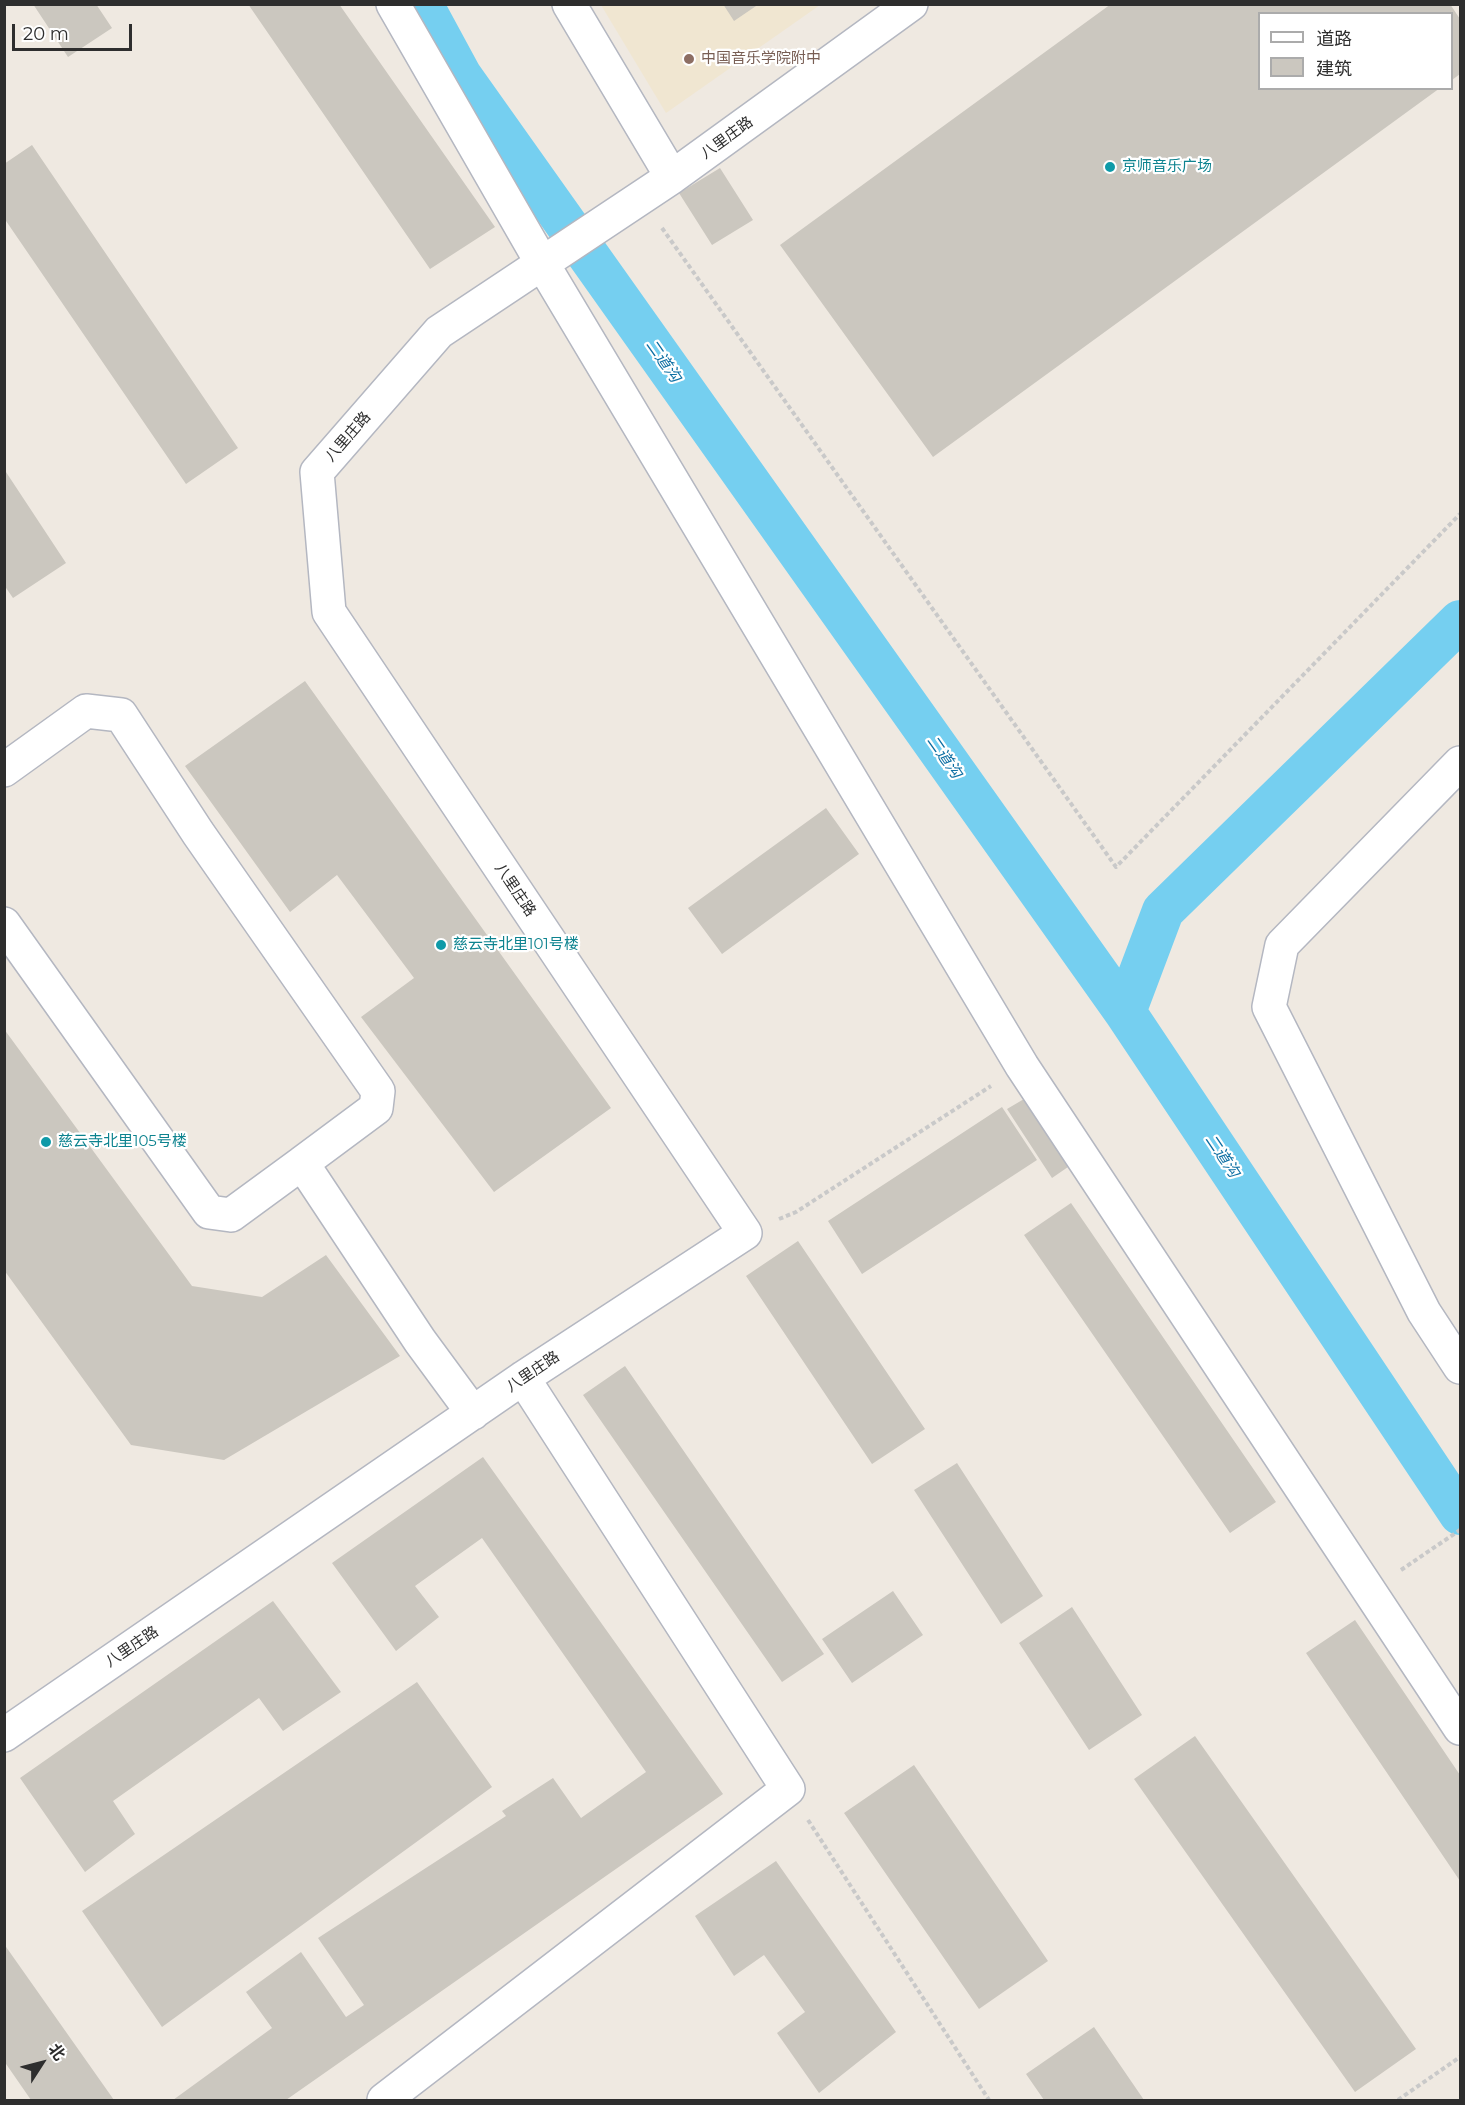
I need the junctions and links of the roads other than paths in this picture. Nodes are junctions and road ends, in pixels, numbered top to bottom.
1 (393, 4) edge
2 (569, 4) edge
3 (911, 4) edge
4 (672, 177) junction
5 (542, 263) junction
6 (1461, 763) edge
7 (4, 770) edge
8 (4, 924) edge
9 (302, 1163) junction
10 (1461, 1366) edge
11 (524, 1378) junction
12 (473, 1413) junction
13 (1461, 1728) edge
14 (4, 1735) edge
15 (384, 2100) edge

1 - 5 street
2 - 4 street
3 - 4 street, 八里庄路
4 - 5 street, 八里庄路
5 - 11 street, 八里庄路
5 - 13 street
6 - 10 street
7 - 9 street
8 - 9 street
9 - 12 street
11 - 12 street, 八里庄路
11 - 15 street
12 - 14 street, 八里庄路

